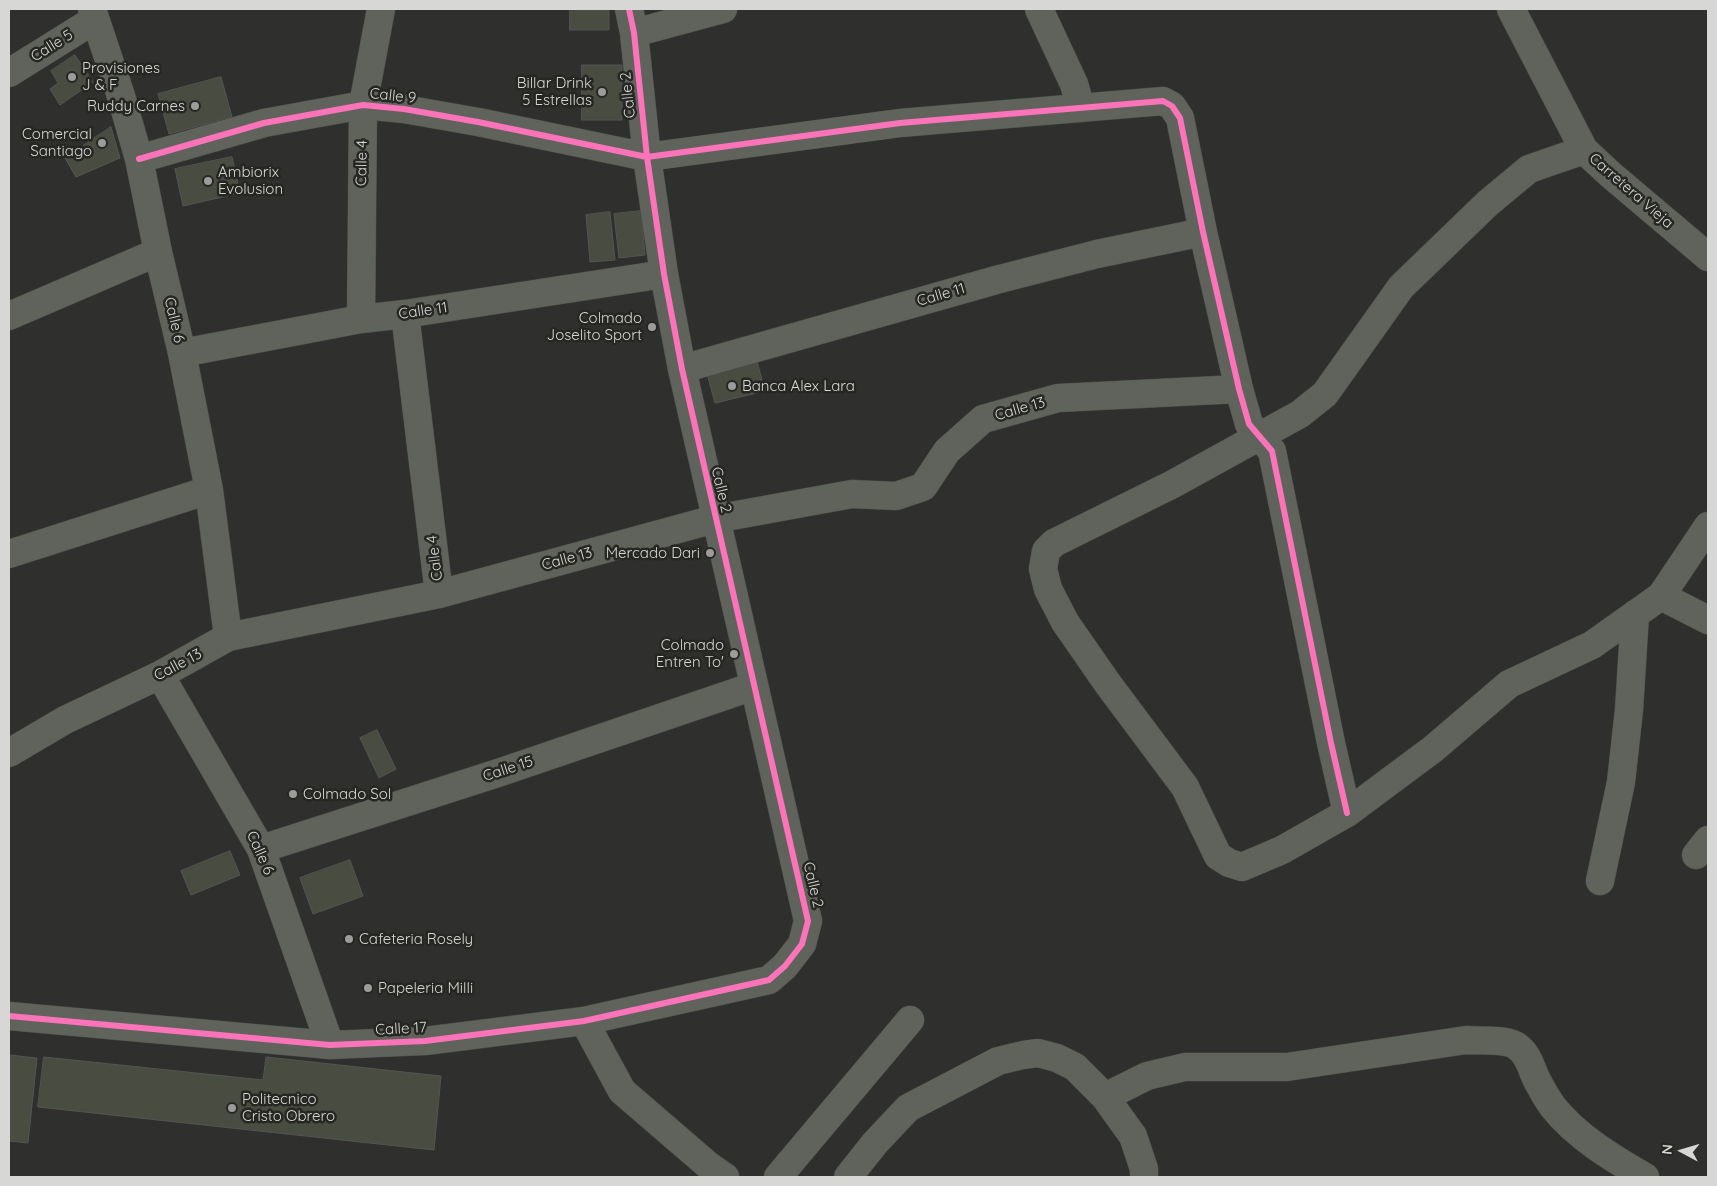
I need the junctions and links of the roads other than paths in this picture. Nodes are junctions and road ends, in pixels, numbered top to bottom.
1 (381, 9) edge
2 (723, 9) edge
3 (1039, 9) edge
4 (1511, 9) edge
5 (93, 14) edge
6 (632, 21) edge
7 (9, 73) edge
8 (363, 105) junction
9 (1081, 108) junction
10 (1584, 150) junction
11 (647, 157) junction
12 (139, 159) junction
13 (1203, 232) junction
14 (158, 252) junction
15 (1708, 257) edge
16 (664, 274) junction
17 (405, 314) junction
18 (9, 316) edge
19 (361, 319) junction
20 (182, 353) junction
21 (682, 368) junction
22 (1239, 389) junction
23 (1259, 436) junction
24 (209, 490) junction
25 (715, 520) junction
26 (1708, 526) edge
27 (9, 554) edge
28 (439, 594) junction
29 (1660, 596) junction
30 (1635, 614) junction
31 (1708, 620) edge
32 (228, 637) junction
33 (160, 675) junction
34 (754, 686) junction
35 (9, 753) edge
36 (1347, 813) junction
37 (261, 849) junction
38 (1600, 882) dead end
39 (785, 966) joint
40 (9, 1016) edge
41 (910, 1020) dead end
42 (584, 1021) junction
43 (330, 1044) junction
44 (1105, 1097) junction
45 (725, 1177) edge
46 (778, 1177) edge
47 (848, 1177) edge
48 (1144, 1177) edge
49 (1645, 1177) edge

1 - 8 street, Calle 4
2 - 6 street
3 - 9 street
4 - 10 street, Carretera Vieja
5 - 7 street, Calle 5
5 - 12 street, Calle 6
6 - 11 street, Calle 2
8 - 11 street, Calle 9
8 - 12 street, Calle 9
8 - 19 street, Calle 4
9 - 11 street, Calle 9
9 - 13 street, Calle 9
10 - 15 street, Carretera Vieja
10 - 23 street
11 - 16 street, Calle 2
12 - 14 street, Calle 6
13 - 21 street, Calle 11
13 - 22 street, Calle 9
14 - 18 street
14 - 20 street, Calle 6
16 - 17 street, Calle 11
16 - 21 street, Calle 2
17 - 19 street, Calle 11
17 - 28 street, Calle 4
19 - 20 street, Calle 11
20 - 24 street, Calle 6
21 - 25 street, Calle 2
22 - 23 street, Calle 9
22 - 25 street, Calle 13
23 - 36 street, Calle 9
23 - 36 street
24 - 27 street
24 - 32 street, Calle 6
25 - 28 street, Calle 13
25 - 34 street, Calle 2
26 - 29 street
28 - 32 street, Calle 13
29 - 30 street
29 - 31 street
30 - 36 street
30 - 38 street
32 - 33 street, Calle 13
33 - 35 street, Calle 13
33 - 37 street, Calle 6
34 - 37 street, Calle 15
34 - 39 street, Calle 2
37 - 43 street, Calle 6
39 - 42 street, Calle 17
40 - 43 street, Calle 17
41 - 46 street
42 - 43 street, Calle 17
42 - 45 street
44 - 47 street
44 - 48 street
44 - 49 street

